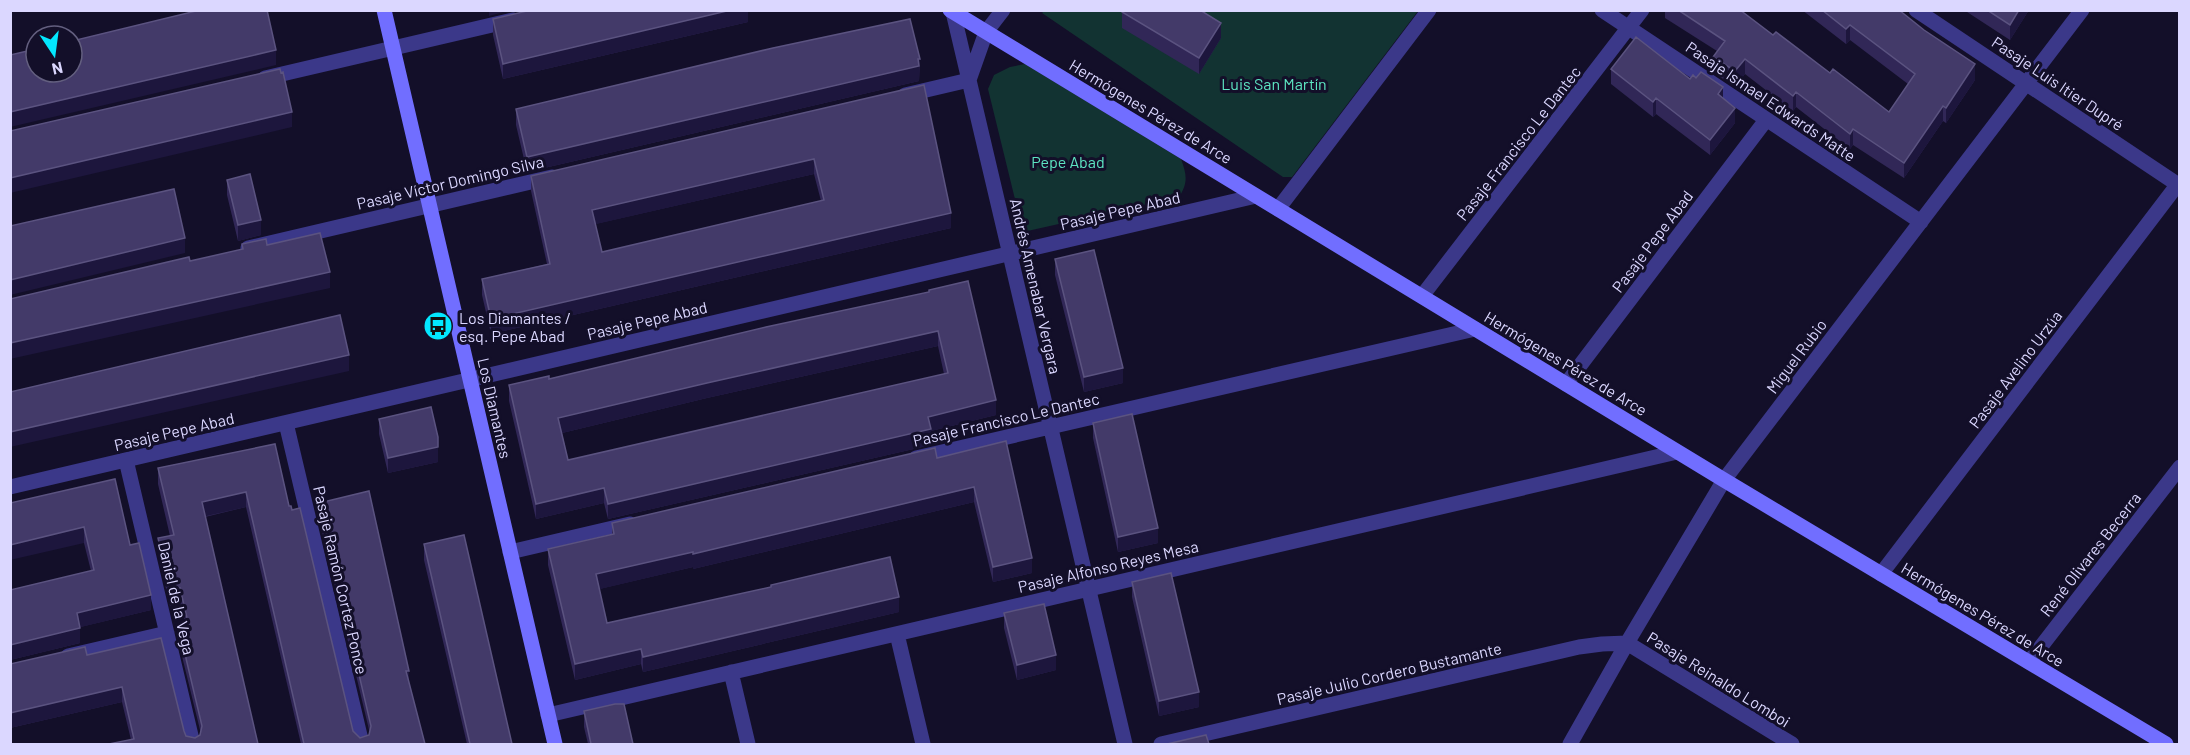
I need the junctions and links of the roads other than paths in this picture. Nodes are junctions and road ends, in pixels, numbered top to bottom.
1 (384, 10) edge
2 (1003, 10) edge
3 (1429, 10) edge
4 (1602, 10) edge
5 (1642, 10) edge
6 (1916, 10) edge
7 (2082, 10) edge
8 (951, 11) edge
9 (533, 16) edge
10 (1629, 28) junction
11 (986, 32) junction
12 (393, 48) junction
13 (969, 80) junction
14 (254, 81) edge
15 (2026, 84) junction
16 (889, 99) edge
17 (1767, 120) junction
18 (567, 173) edge
19 (2179, 185) edge
20 (1256, 196) junction
21 (429, 205) junction
22 (1278, 209) junction
23 (1921, 222) junction
24 (231, 252) edge
25 (1010, 254) junction
26 (1422, 296) junction
27 (1475, 329) junction
28 (470, 380) junction
29 (1566, 384) junction
30 (286, 423) junction
31 (1051, 427) junction
32 (1677, 452) junction
33 (126, 460) junction
34 (901, 462) edge
35 (2180, 467) edge
36 (1724, 480) junction
37 (10, 487) edge
38 (648, 520) edge
39 (510, 552) junction
40 (1881, 574) junction
41 (1089, 589) junction
42 (167, 633) junction
43 (897, 634) junction
44 (1627, 643) junction
45 (55, 659) edge
46 (2029, 662) junction
47 (731, 672) junction
48 (548, 715) junction
49 (193, 744) edge
50 (362, 744) edge
51 (555, 744) edge
52 (747, 744) edge
53 (922, 744) edge
54 (1125, 744) edge
55 (1161, 744) edge
56 (1570, 744) edge
57 (1792, 744) edge
58 (2166, 744) edge

1 - 12 street, Los Diamantes
2 - 11 street
3 - 22 street
4 - 10 street, Pasaje Ismael Edwards Matte
5 - 10 street, Pasaje Francisco Le Dantec
6 - 15 street, Pasaje Luis Itier Dupré
7 - 15 street, Miguel Rubio
8 - 11 street, Hermógenes Pérez de Arce
8 - 13 street, Andrés Amenabar Vergara
9 - 12 street
10 - 17 street, Pasaje Ismael Edwards Matte
10 - 26 street, Pasaje Francisco Le Dantec
11 - 13 street
11 - 20 street, Hermógenes Pérez de Arce
12 - 14 street
12 - 21 street, Los Diamantes
13 - 16 street
13 - 25 street, Andrés Amenabar Vergara
15 - 19 street, Pasaje Luis Itier Dupré
15 - 23 street, Miguel Rubio
17 - 23 street, Pasaje Ismael Edwards Matte
17 - 29 street, Pasaje Pepe Abad
18 - 21 street, Pasaje Víctor Domingo Silva
19 - 40 street, Pasaje Avelino Urzúa
20 - 22 street, Hermógenes Pérez de Arce
20 - 25 street, Pasaje Pepe Abad
21 - 24 street, Pasaje Víctor Domingo Silva
21 - 28 street, Los Diamantes
22 - 26 street, Hermógenes Pérez de Arce
23 - 36 street, Miguel Rubio
25 - 28 street, Pasaje Pepe Abad
25 - 31 street, Andrés Amenabar Vergara
26 - 27 street, Hermógenes Pérez de Arce
27 - 29 street, Hermógenes Pérez de Arce
27 - 31 street, Pasaje Francisco Le Dantec
28 - 30 street, Pasaje Pepe Abad
28 - 39 street, Los Diamantes
29 - 32 street, Hermógenes Pérez de Arce
30 - 33 street, Pasaje Pepe Abad
30 - 50 street, Pasaje Ramón Cortez Ponce
31 - 34 street, Pasaje Francisco Le Dantec
31 - 41 street, Andrés Amenabar Vergara
32 - 36 street, Hermógenes Pérez de Arce
32 - 41 street, Pasaje Alfonso Reyes Mesa
33 - 37 street, Pasaje Pepe Abad
33 - 42 street, Daniel de la Vega
35 - 46 street, René Olivares Becerra
36 - 40 street, Hermógenes Pérez de Arce
36 - 44 street, Miguel Rubio
38 - 39 street
39 - 48 street, Los Diamantes
40 - 46 street, Hermógenes Pérez de Arce
41 - 43 street, Pasaje Alfonso Reyes Mesa
41 - 54 street, Andrés Amenabar Vergara
42 - 45 street
42 - 49 street, Daniel de la Vega
43 - 47 street, Pasaje Alfonso Reyes Mesa
43 - 53 street
44 - 55 street, Pasaje Julio Cordero Bustamante
44 - 56 street, Miguel Rubio
44 - 57 street, Pasaje Reinaldo Lomboi
46 - 58 street, Hermógenes Pérez de Arce
47 - 48 street, Pasaje Alfonso Reyes Mesa
47 - 52 street
48 - 51 street, Los Diamantes

